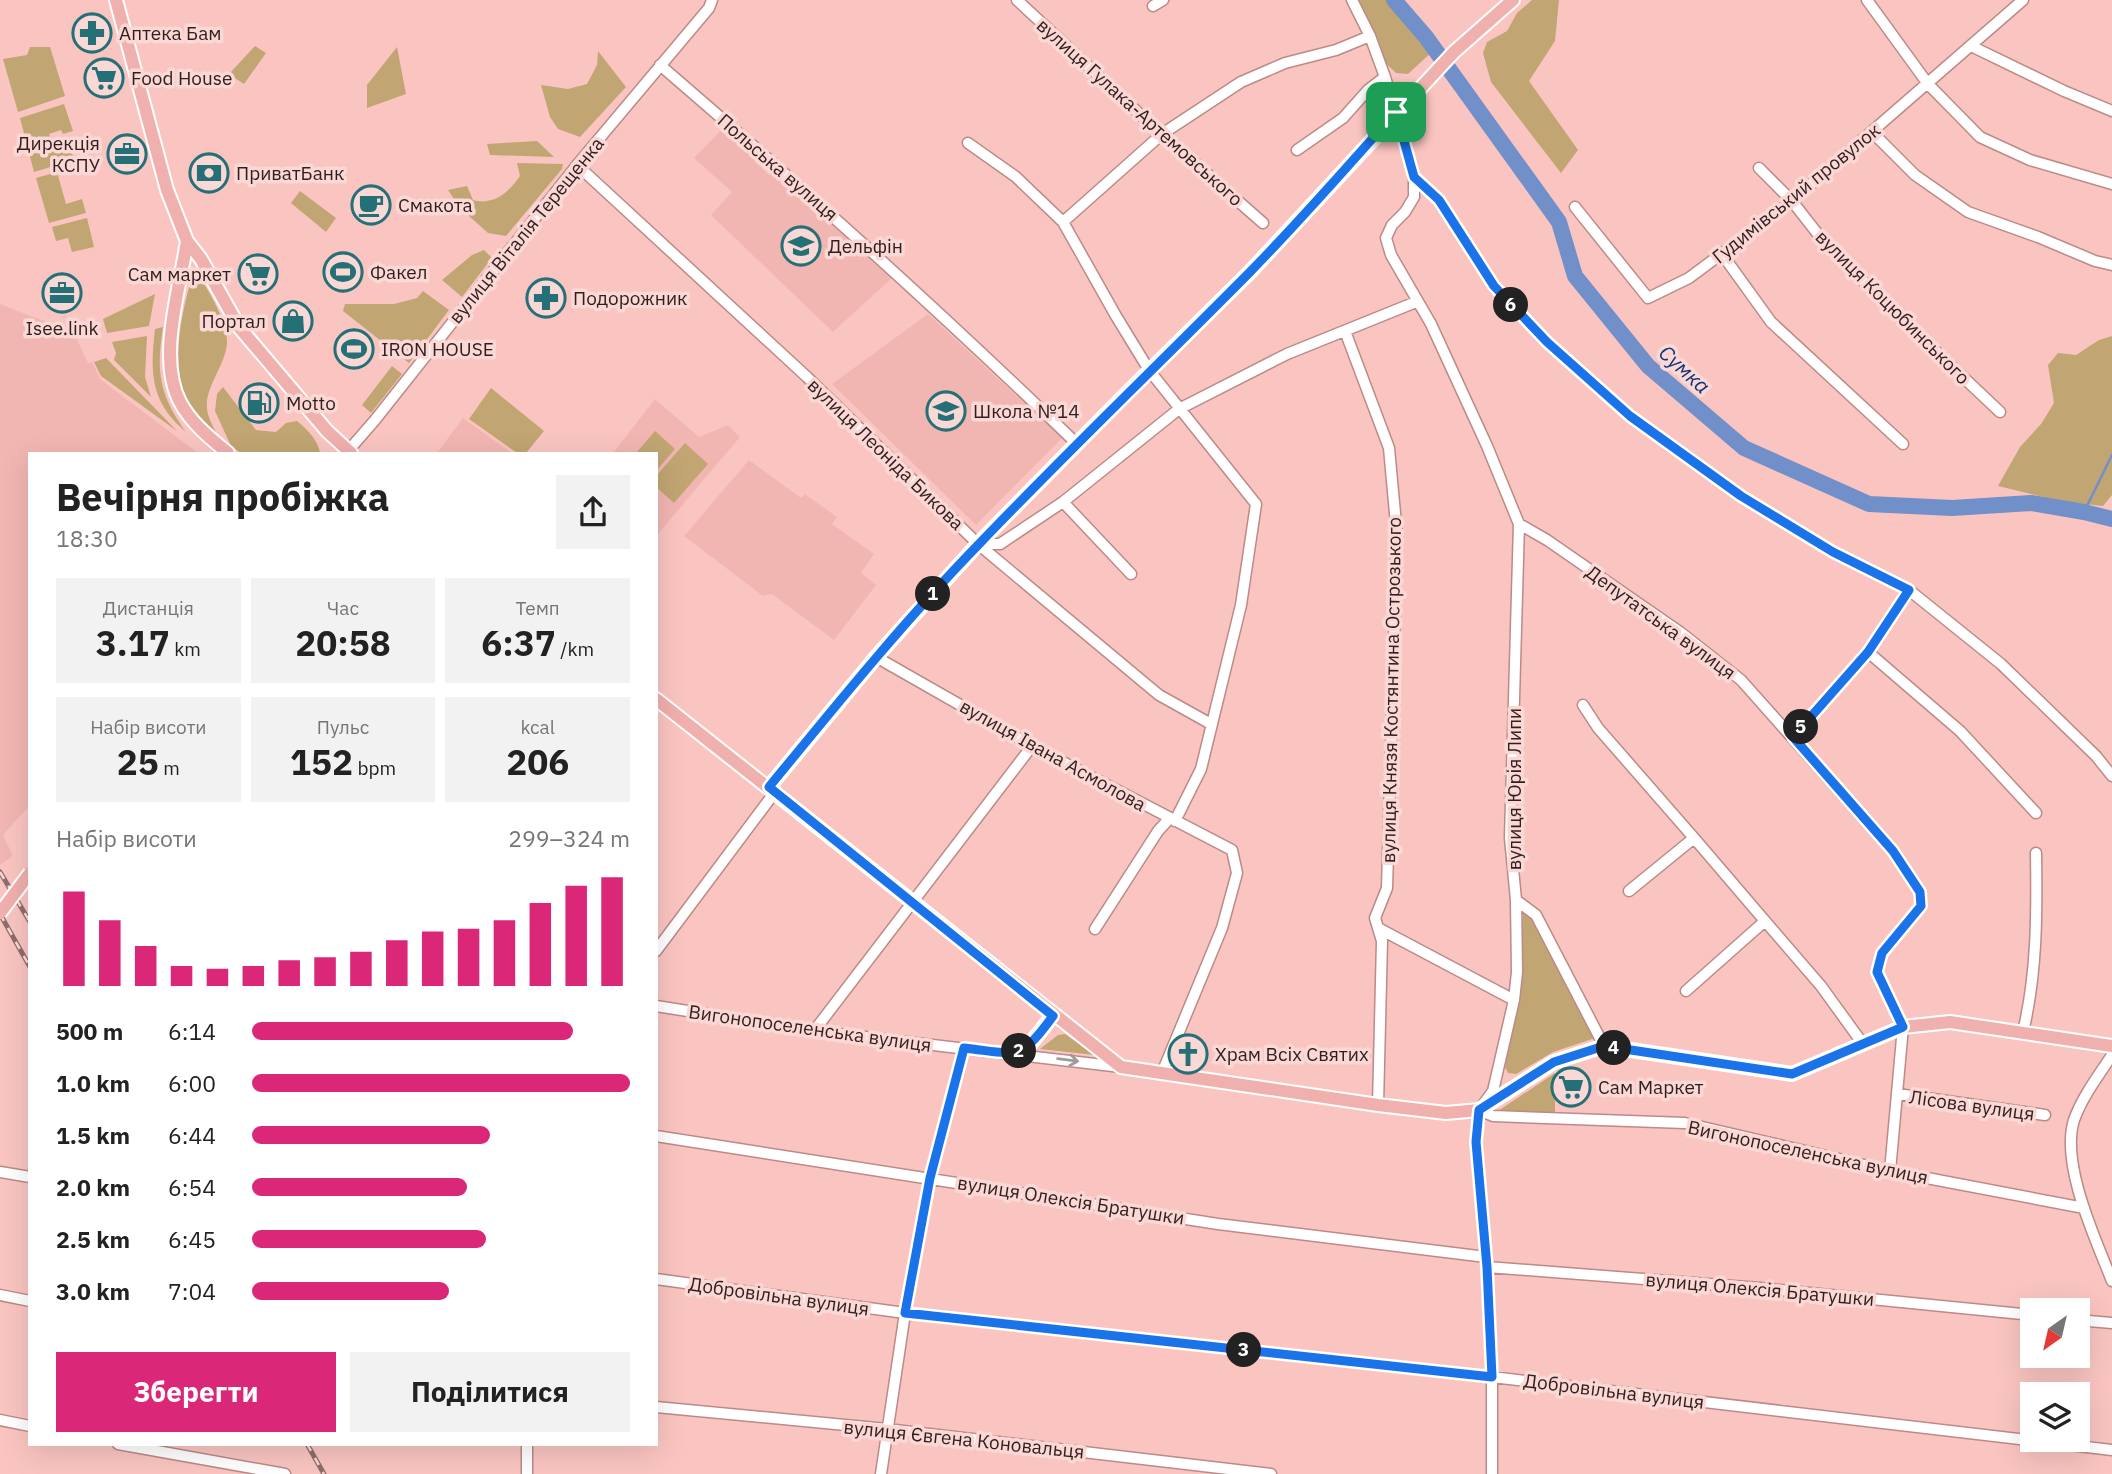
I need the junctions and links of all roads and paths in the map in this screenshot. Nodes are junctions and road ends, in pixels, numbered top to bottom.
1 (116, 0) edge
2 (722, 0) edge
3 (1017, 0) edge
4 (1163, 0) edge
5 (1352, 0) edge
6 (1513, 0) edge
7 (1867, 0) edge
8 (2023, 0) edge
9 (710, 4) edge
10 (1153, 6) dead end
11 (1370, 36) junction
12 (1971, 46) junction
13 (660, 65) junction
14 (1385, 77) junction
15 (1928, 84) junction
16 (2112, 111) edge
17 (1396, 112) junction
18 (1872, 132) junction
19 (1163, 134) junction
20 (968, 143) dead end
21 (1297, 150) dead end
22 (577, 165) junction
23 (1759, 168) dead end
24 (1414, 177) junction
25 (2112, 184) edge
26 (1792, 201) junction
27 (1575, 207) dead end
28 (1063, 222) junction
29 (1263, 223) dead end
30 (187, 241) junction
31 (1722, 254) junction
32 (2112, 265) edge
33 (1416, 302) junction
34 (1345, 331) junction
35 (1149, 370) junction
36 (1178, 409) junction
37 (2000, 412) dead end
38 (1077, 444) junction
39 (1903, 444) dead end
40 (227, 452) edge
41 (348, 452) edge
42 (1063, 502) junction
43 (1519, 524) junction
44 (978, 544) junction
45 (1131, 575) dead end
46 (1909, 590) junction
47 (1868, 652) junction
48 (876, 657) junction
49 (658, 701) edge
50 (1583, 705) dead end
51 (1211, 724) junction
52 (1793, 737) junction
53 (1032, 746) junction
54 (2112, 776) edge
55 (772, 790) junction
56 (2036, 813) dead end
57 (1172, 820) junction
58 (1694, 838) junction
59 (2036, 853) dead end
60 (28, 876) edge
61 (1629, 891) dead end
62 (1516, 900) junction
63 (913, 901) junction
64 (0, 913) edge
65 (1765, 921) junction
66 (1378, 928) junction
67 (1095, 929) dead end
68 (658, 932) edge
69 (665, 938) junction
70 (658, 948) edge
71 (1686, 991) dead end
72 (1514, 1000) junction
73 (658, 1006) edge
74 (1053, 1016) junction
75 (1903, 1027) junction
76 (814, 1031) junction
77 (2023, 1032) junction
78 (1863, 1044) junction
79 (1604, 1046) junction
80 (2112, 1046) edge
81 (964, 1048) junction
82 (1015, 1053) junction
83 (2112, 1055) edge
84 (1121, 1067) junction
85 (1162, 1073) junction
86 (1898, 1094) junction
87 (1378, 1105) junction
88 (1479, 1110) junction
89 (2045, 1115) dead end
90 (658, 1136) edge
91 (1890, 1171) junction
92 (0, 1172) edge
93 (28, 1177) edge
94 (930, 1178) junction
95 (2084, 1208) junction
96 (1487, 1262) junction
97 (658, 1279) edge
98 (2112, 1281) edge
99 (0, 1294) edge
100 (28, 1301) edge
101 (905, 1313) junction
102 (2020, 1314) edge
103 (2090, 1321) edge
104 (2112, 1323) edge
105 (1492, 1377) junction
106 (658, 1407) edge
107 (0, 1420) edge
108 (28, 1426) edge
109 (887, 1429) junction
110 (129, 1446) edge
111 (527, 1446) edge
112 (2112, 1450) edge
113 (285, 1474) edge
114 (527, 1474) edge
115 (881, 1474) edge
116 (1270, 1474) edge
117 (1492, 1474) edge

1 - 30 main road
2 - 9 street, вулиця Віталія Терещенка
3 - 19 street, вулиця Гулака-Артемовського
4 - 10 street
5 - 11 street
6 - 17 main road
7 - 15 street
8 - 12 street, Гудимівський провулок
9 - 13 street, вулиця Віталія Терещенка
11 - 14 street
11 - 19 street
12 - 15 street, Гудимівський провулок
12 - 16 street
13 - 22 street, вулиця Віталія Терещенка
13 - 38 street, Польська вулиця
14 - 17 street
14 - 21 street
15 - 18 street, Гудимівський провулок
15 - 25 street
17 - 24 street
17 - 35 main road
18 - 26 street, Гудимівський провулок
18 - 32 street
19 - 28 street
19 - 29 street, вулиця Гулака-Артемовського
20 - 28 street
22 - 41 street, вулиця Віталія Терещенка
22 - 44 street, вулиця Леоніда Бикова
23 - 26 street, вулиця Коцюбинського
24 - 33 street, вулиця Юрія Липи
24 - 46 street
26 - 31 street, Гудимівський провулок
26 - 37 street, вулиця Коцюбинського
27 - 31 street, Гудимівський провулок
28 - 35 street
30 - 40 main road
30 - 41 main road
31 - 39 street
33 - 34 street
33 - 43 street, вулиця Юрія Липи
34 - 36 street
34 - 66 street, вулиця Князя Костянтина Острозького
35 - 36 street
35 - 38 main road
36 - 42 street
36 - 51 street
38 - 44 main road
42 - 44 street
42 - 45 street
43 - 52 street, Депутатська вулиця
43 - 62 street, вулиця Юрія Липи
44 - 48 main road
44 - 51 street, вулиця Леоніда Бикова
46 - 47 street
46 - 54 street
47 - 52 street
47 - 56 street
48 - 53 street, вулиця Івана Асмолова
48 - 55 main road
49 - 55 main road
50 - 58 street
51 - 57 street
52 - 75 street, Депутатська вулиця
53 - 57 street, вулиця Івана Асмолова
53 - 63 street
55 - 63 main road
55 - 69 street
57 - 67 street
57 - 85 street, вулиця Івана Асмолова
58 - 61 street
58 - 65 street
59 - 77 street
60 - 64 main road, bridge
62 - 72 street, вулиця Юрія Липи
62 - 79 street
63 - 74 main road
63 - 76 street
65 - 71 street
65 - 78 street
66 - 72 street
66 - 87 street, вулиця Князя Костянтина Острозького
68 - 69 street
69 - 70 street
72 - 88 street, вулиця Юрія Липи
73 - 76 street, Вигонопоселенська вулиця
74 - 82 main road
74 - 84 main road
75 - 77 main road
75 - 78 main road
75 - 86 street, Депутатська вулиця
76 - 81 street, Вигонопоселенська вулиця
77 - 80 main road
78 - 79 main road
79 - 88 main road
81 - 82 street, Вигонопоселенська вулиця
81 - 94 street
82 -> 84 street, Вигонопоселенська вулиця
83 - 95 street
84 - 85 main road, Вигонопоселенська вулиця
85 - 87 main road, Вигонопоселенська вулиця
86 - 89 street, Лісова вулиця
86 - 91 street, Депутатська вулиця
87 - 88 main road, Вигонопоселенська вулиця
88 - 91 street, Вигонопоселенська вулиця
88 - 96 street, вулиця Юрія Липи
90 - 94 street, вулиця Олексія Братушки
91 - 95 street, Вигонопоселенська вулиця
92 - 93 street
94 - 96 street, вулиця Олексія Братушки
94 - 101 street
95 - 98 street
96 - 102 street, вулиця Олексія Братушки
96 - 105 street, вулиця Юрія Липи
97 - 101 street, Добровільна вулиця
99 - 100 street
101 - 105 street, Добровільна вулиця
101 - 109 street
103 - 104 street
105 - 112 street, Добровільна вулиця
105 - 117 street, вулиця Юрія Липи
106 - 109 street, вулиця Євгена Коновальця
107 - 108 street
109 - 115 street
109 - 116 street, вулиця Євгена Коновальця
110 - 113 street
111 - 114 street

